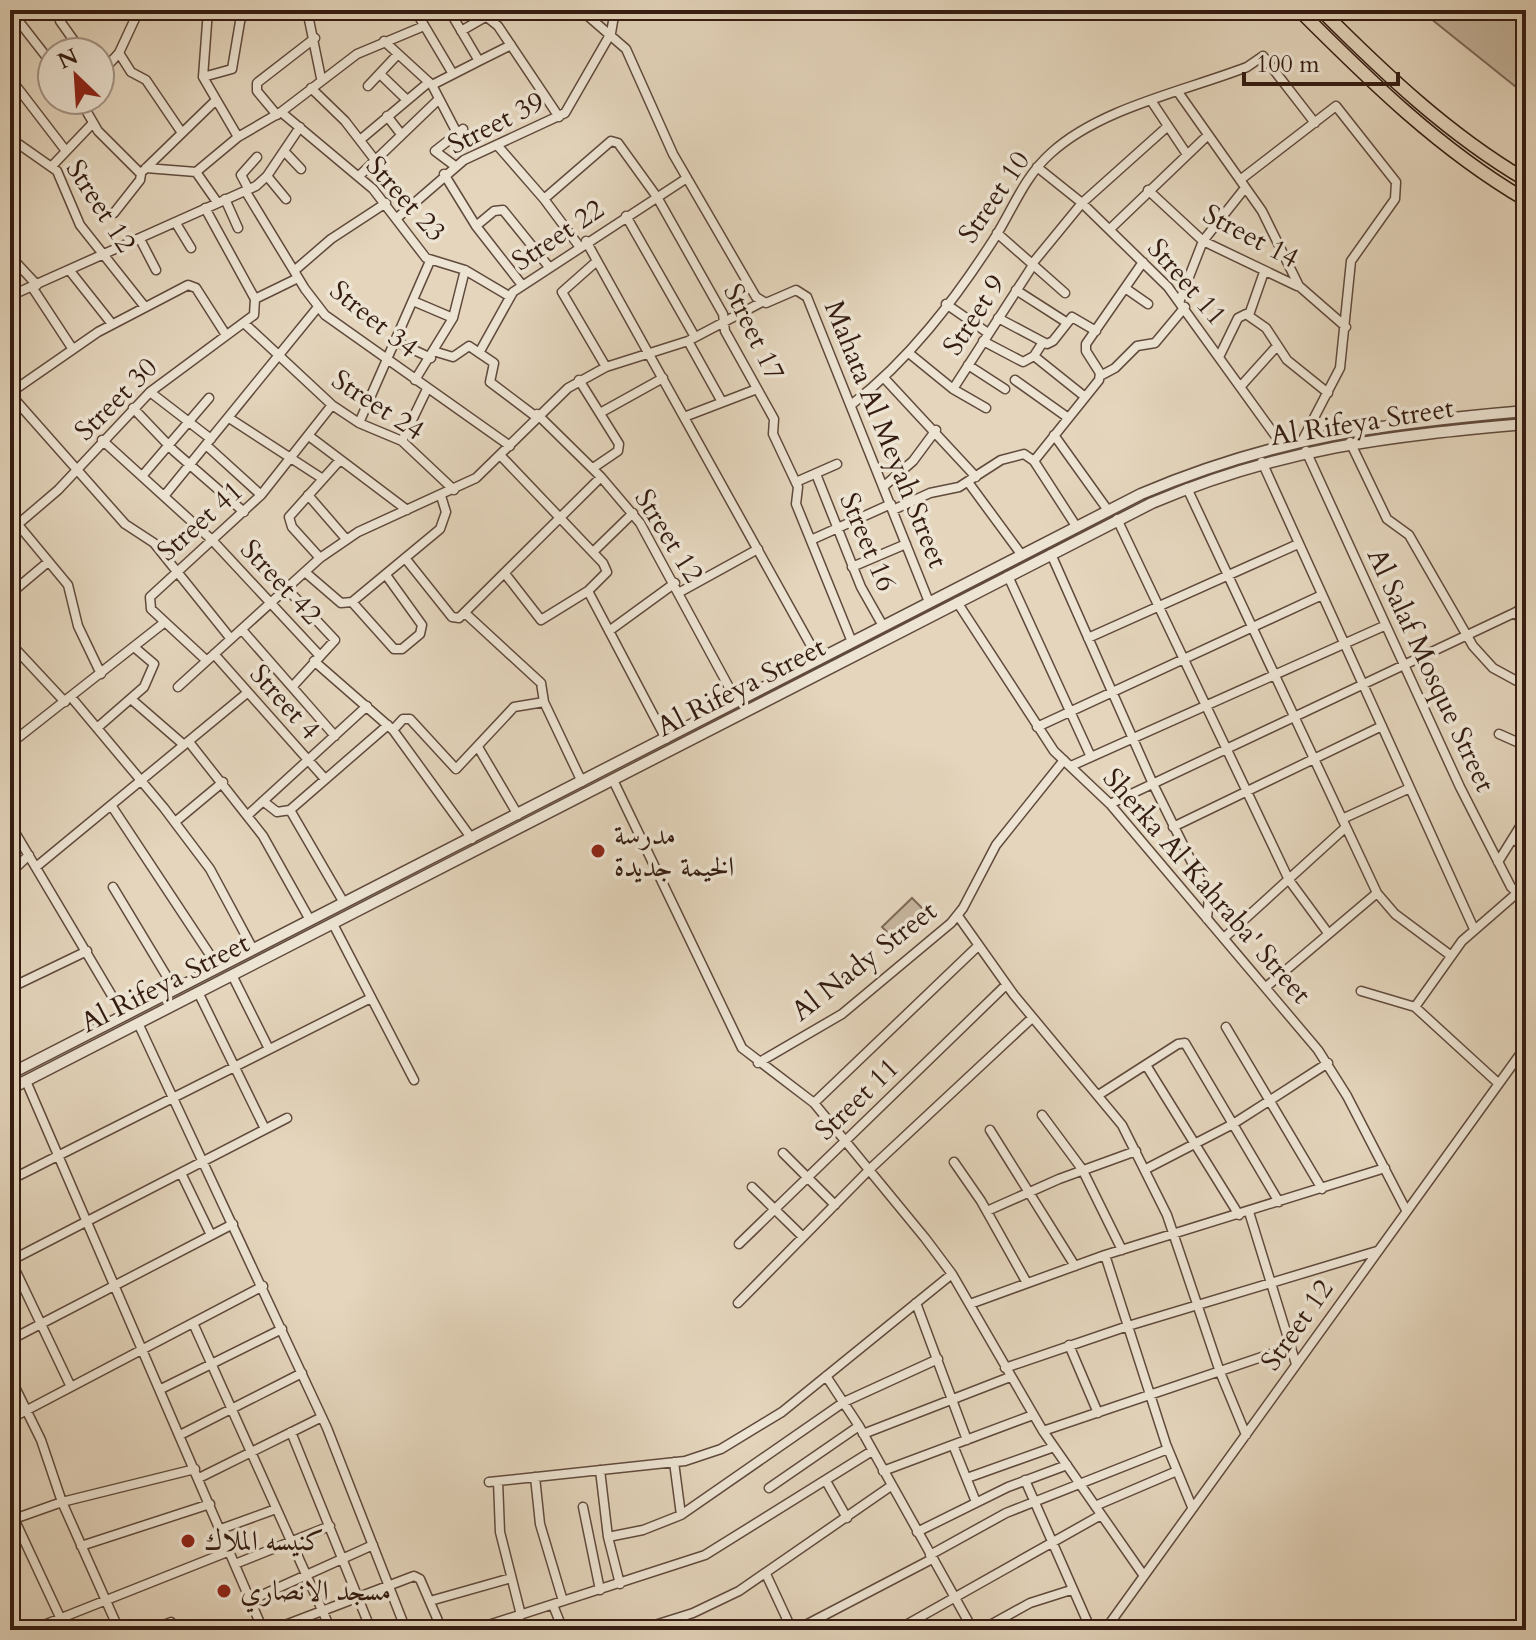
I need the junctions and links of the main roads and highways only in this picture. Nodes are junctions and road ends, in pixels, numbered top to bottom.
1 (1299, 10) edge
2 (1321, 10) edge
3 (1526, 180) edge
4 (1526, 200) edge

1 - 4 main road
2 - 3 main road

